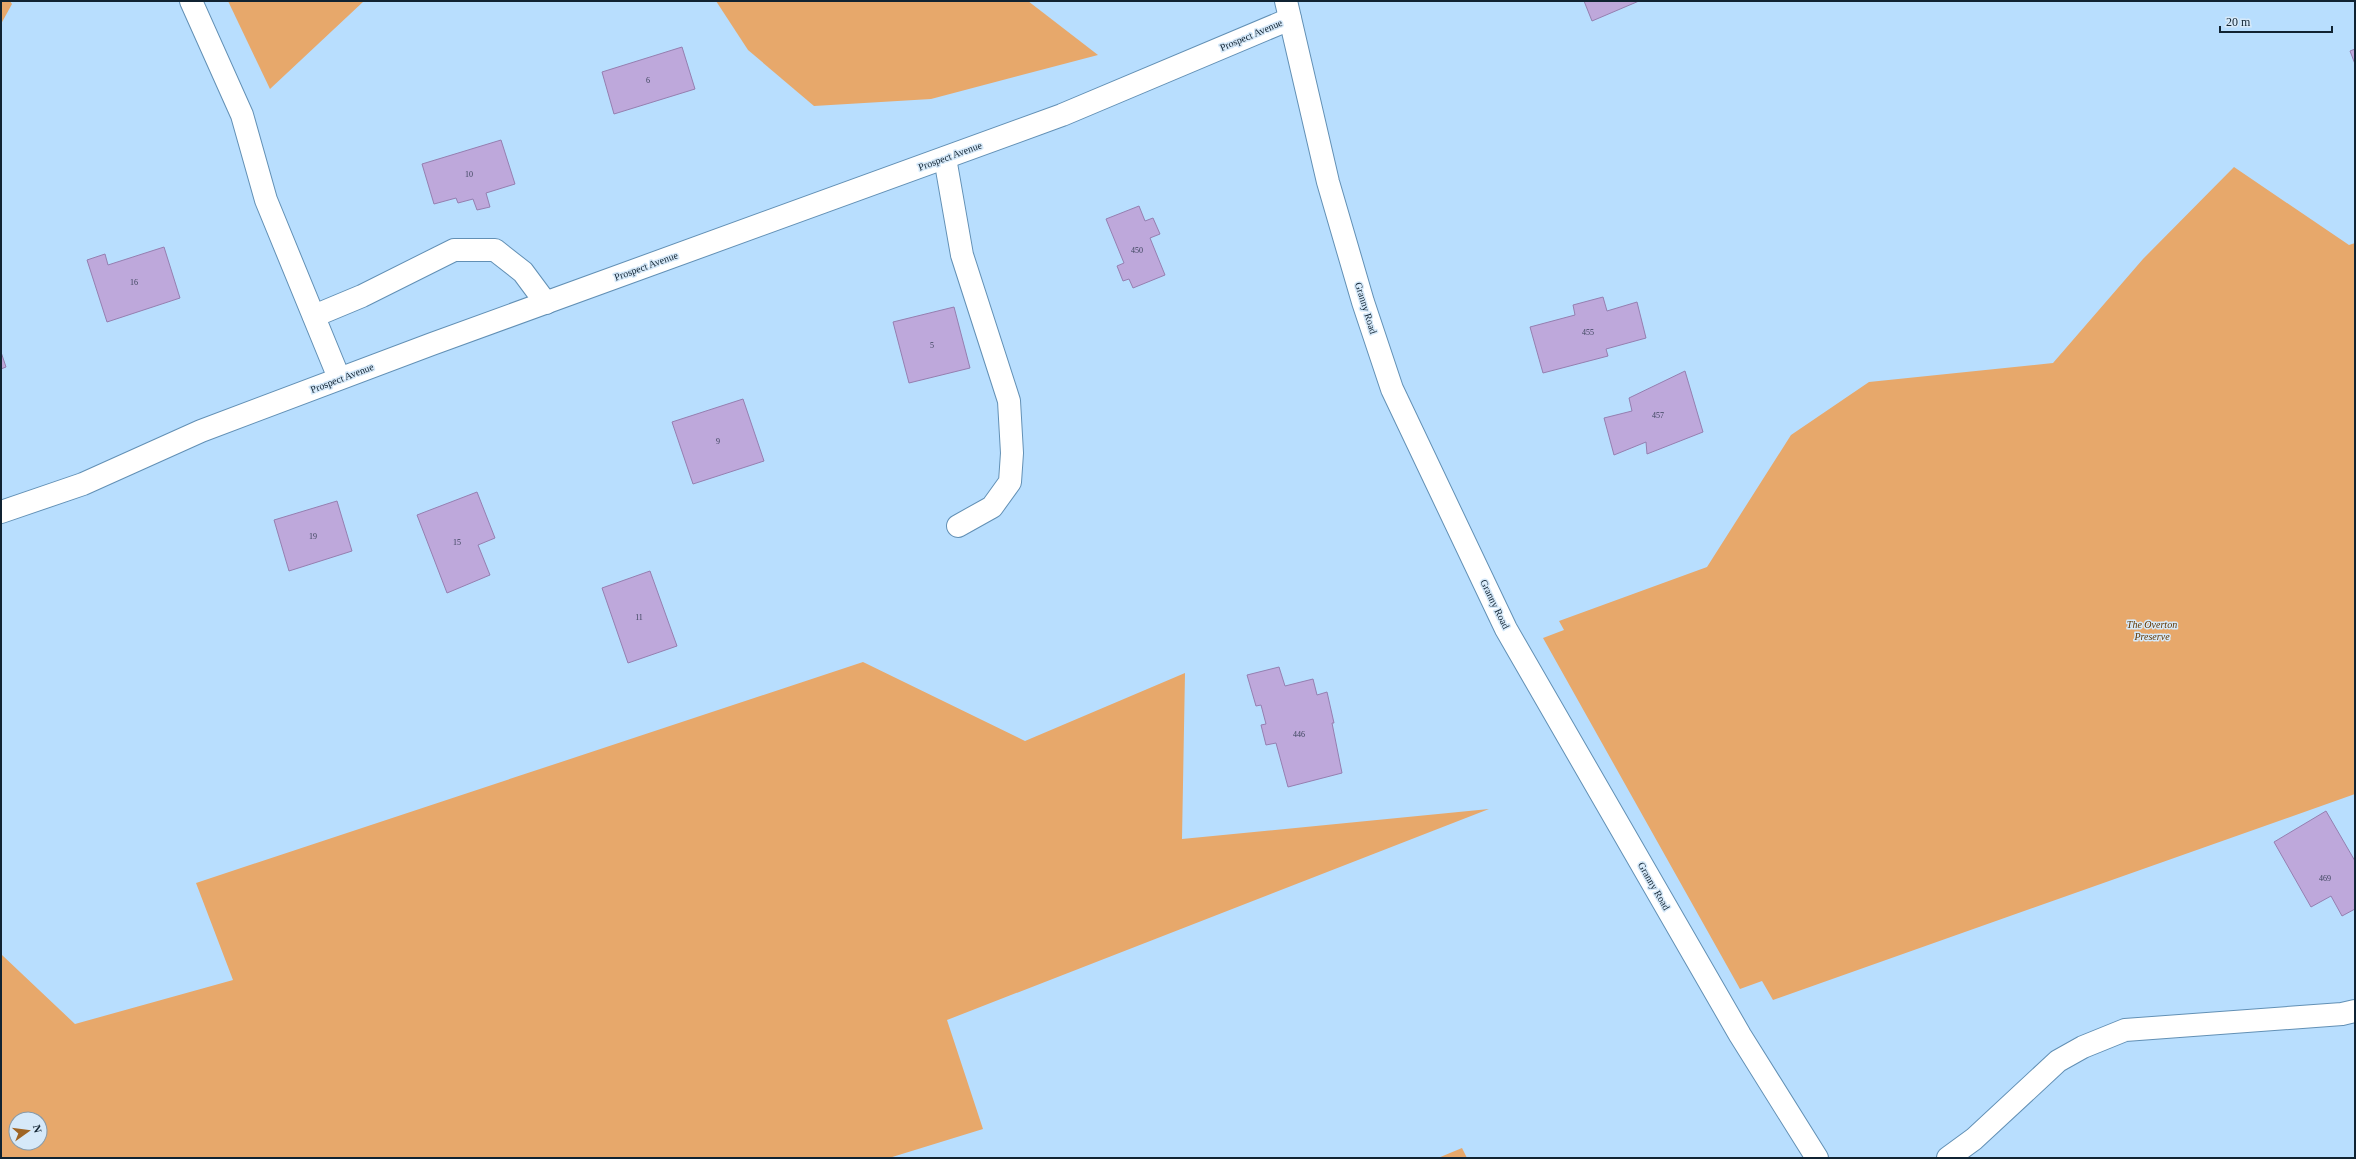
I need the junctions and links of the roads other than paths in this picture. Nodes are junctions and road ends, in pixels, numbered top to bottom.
1 (191, 1) edge
2 (1288, 10) edge
3 (945, 158) junction
4 (546, 303) junction
5 (314, 316) junction
6 (339, 378) junction
7 (1, 512) edge
8 (958, 526) dead end
9 (2355, 1011) edge
10 (1818, 1158) edge
11 (1948, 1158) edge

1 - 5 street
2 - 3 street, Prospect Avenue
2 - 10 street, Granny Road
3 - 4 street, Prospect Avenue
3 - 8 street
4 - 5 street
4 - 6 street, Prospect Avenue
5 - 6 street
6 - 7 street, Prospect Avenue
9 - 11 street

